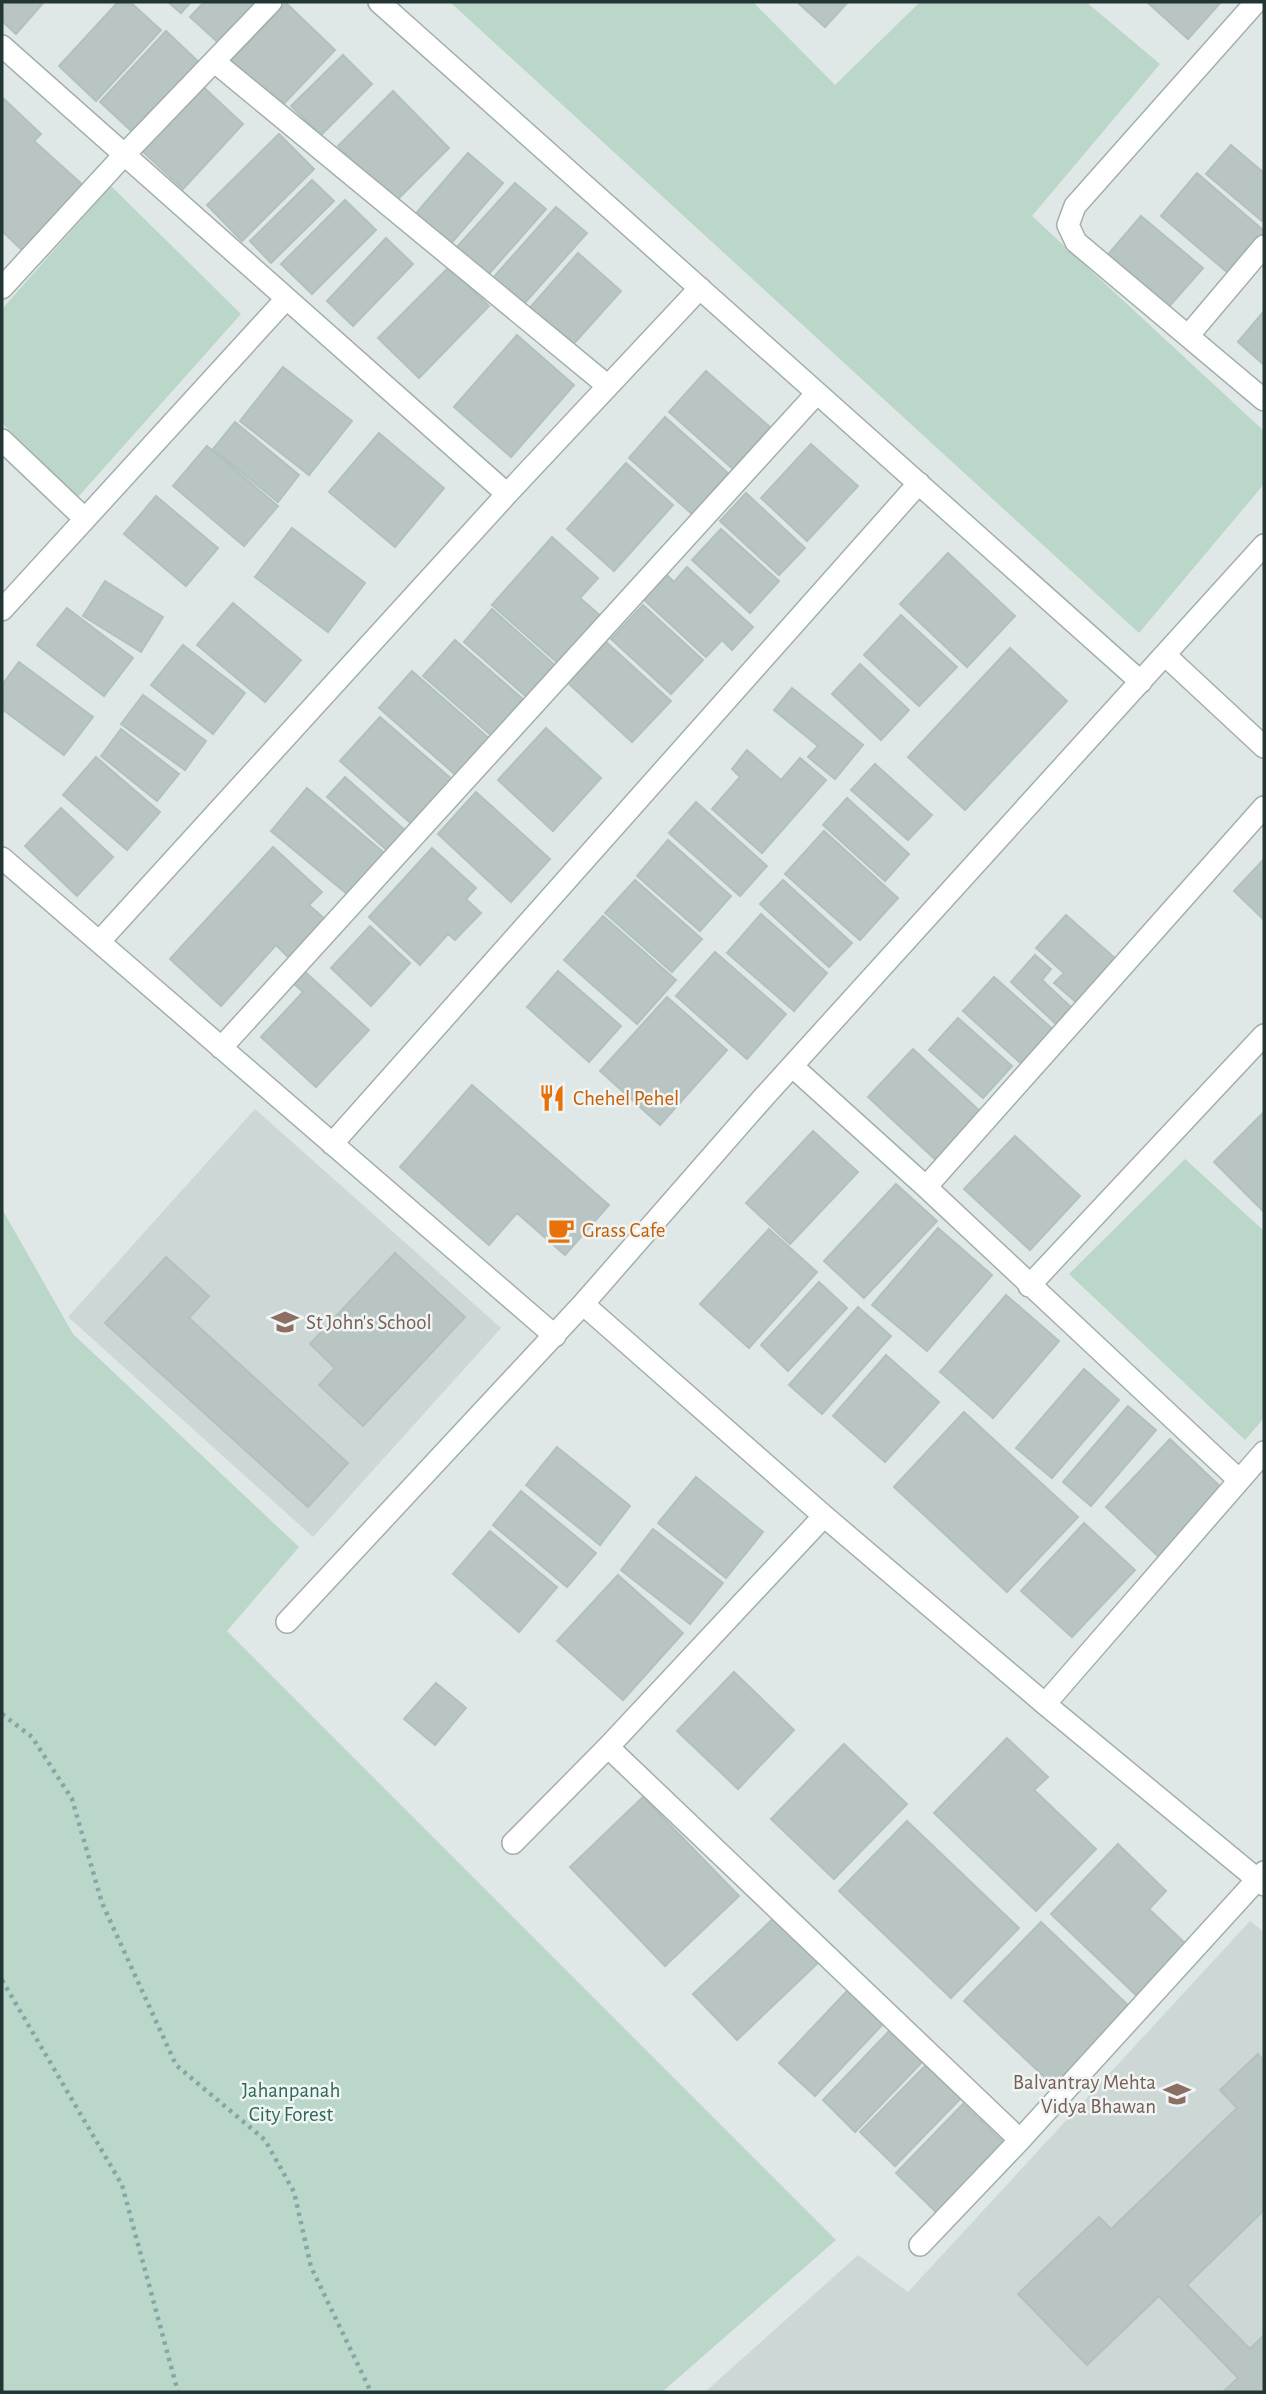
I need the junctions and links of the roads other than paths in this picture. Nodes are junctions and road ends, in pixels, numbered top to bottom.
1 (271, 2) edge
2 (379, 2) edge
3 (1256, 2) edge
4 (2, 46) edge
5 (215, 62) junction
6 (124, 155) junction
7 (1264, 246) edge
8 (2, 288) edge
9 (700, 288) junction
10 (286, 299) junction
11 (1188, 336) junction
12 (608, 386) junction
13 (817, 393) junction
14 (1264, 400) edge
15 (2, 440) edge
16 (919, 483) junction
17 (507, 494) junction
18 (85, 519) junction
19 (1264, 545) edge
20 (2, 610) edge
21 (1165, 655) junction
22 (1141, 682) junction
23 (1264, 747) edge
24 (1264, 807) edge
25 (2, 858) edge
26 (99, 942) junction
27 (1264, 1035) edge
28 (221, 1048) junction
29 (792, 1066) junction
30 (332, 1144) junction
31 (926, 1187) junction
32 (1029, 1286) junction
33 (583, 1304) junction
34 (555, 1336) junction
35 (1264, 1452) edge
36 (1239, 1480) junction
37 (824, 1516) junction
38 (288, 1622) dead end
39 (1045, 1704) junction
40 (608, 1747) junction
41 (513, 1843) dead end
42 (1262, 1879) edge
43 (1020, 2140) junction
44 (920, 2245) dead end

1 - 5 street
2 - 9 street
3 - 11 street
4 - 6 street
5 - 6 street
5 - 12 street
6 - 8 street
6 - 10 street
7 - 11 street
9 - 12 street
9 - 13 street
10 - 17 street
10 - 18 street
11 - 14 street
12 - 17 street
13 - 16 street
13 - 28 street
15 - 18 street
16 - 22 street
16 - 30 street
17 - 26 street
18 - 20 street
19 - 21 street
21 - 22 street
21 - 23 street
22 - 29 street
24 - 31 street
25 - 26 street
26 - 28 street
27 - 32 street
28 - 30 street
29 - 31 street
29 - 33 street
30 - 34 street
31 - 32 street
32 - 36 street
33 - 34 street
33 - 37 street
34 - 38 street
35 - 36 street
36 - 39 street
37 - 39 street
37 - 40 street
39 - 42 street
40 - 41 street
40 - 43 street
42 - 43 street
43 - 44 street

